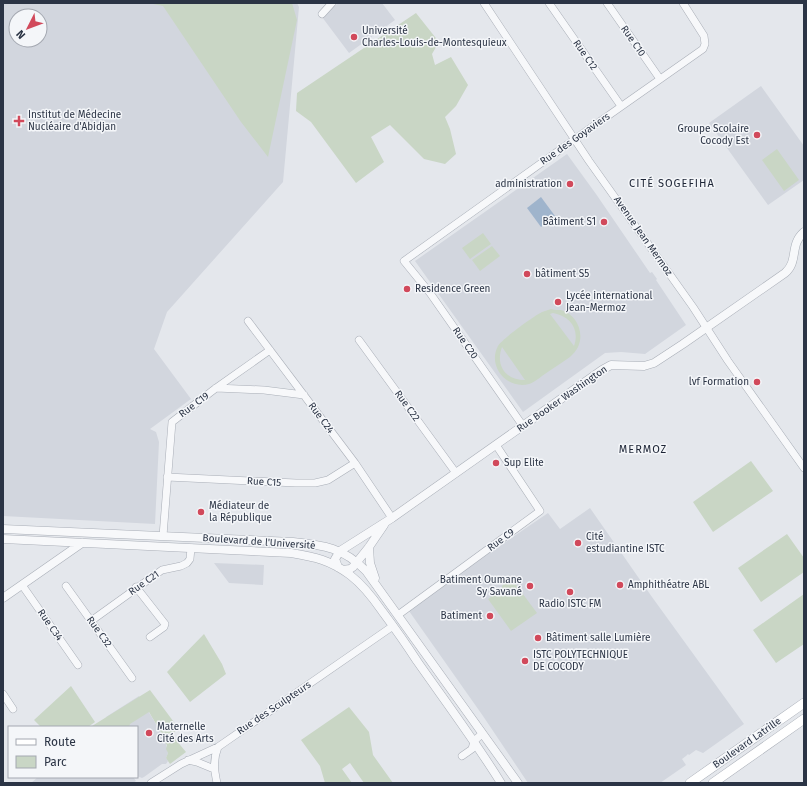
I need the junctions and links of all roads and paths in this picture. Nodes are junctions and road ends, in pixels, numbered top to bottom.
1 (332, 3) edge
2 (484, 3) edge
3 (549, 3) edge
4 (606, 3) edge
5 (682, 3) edge
6 (322, 14) dead end
7 (660, 79) junction
8 (621, 106) junction
9 (575, 139) junction
10 (804, 232) edge
11 (404, 261) joint
12 (248, 320) dead end
13 (706, 328) junction
14 (359, 340) dead end
15 (270, 350) junction
16 (216, 388) junction
17 (304, 395) junction
18 (523, 426) junction
19 (496, 445) junction
20 (355, 463) junction
21 (804, 468) edge
22 (456, 473) junction
23 (167, 477) junction
24 (390, 519) junction
25 (3, 530) edge
26 (83, 533) junction
27 (163, 536) junction
28 (3, 540) edge
29 (82, 543) junction
30 (369, 547) junction
31 (191, 548) junction
32 (340, 551) junction
33 (357, 562) junction
34 (340, 569) junction
35 (22, 585) junction
36 (377, 585) junction
37 (66, 586) dead end
38 (136, 587) junction
39 (3, 598) edge
40 (398, 615) junction
41 (91, 621) junction
42 (393, 626) junction
43 (150, 637) dead end
44 (78, 665) dead end
45 (132, 678) dead end
46 (3, 694) edge
47 (804, 703) edge
48 (13, 709) dead end
49 (804, 719) edge
50 (482, 734) junction
51 (488, 742) junction
52 (475, 746) junction
53 (218, 747) junction
54 (462, 756) dead end
55 (188, 760) junction
56 (214, 769) junction
57 (151, 783) edge
58 (217, 783) edge
59 (501, 783) edge
60 (518, 783) edge
61 (690, 783) edge
62 (713, 783) edge

1 - 6 street
2 - 9 street, Avenue Jean Mermoz
3 - 8 street, Rue C12
4 - 7 street, Rue C10
5 - 7 street, Rue des Goyaviers
7 - 8 street, Rue des Goyaviers
8 - 9 street, Rue des Goyaviers
9 - 11 street, Rue des Goyaviers
9 - 13 street, Avenue Jean Mermoz
10 - 13 street, Rue Booker Washington
11 - 18 street, Rue C20
12 - 15 street, Rue C24
13 - 18 street, Rue Booker Washington
13 - 21 street, Avenue Jean Mermoz
14 - 22 street, Rue C22
15 - 16 street, Rue C19
15 - 17 street, Rue C24
16 - 17 street
16 - 23 street, Rue C19
17 - 20 street, Rue C24
18 - 19 street, Rue Booker Washington
19 - 22 street, Rue Booker Washington
19 - 40 street, Rue C9
20 - 23 street, Rue C15
20 - 24 street, Rue C24
22 - 24 street, Rue Booker Washington
23 - 27 street, Rue C19
24 - 30 street, Rue Booker Washington
24 - 32 street, Rue Booker Washington
25 - 26 street, Boulevard de l'Université
26 - 27 street, Boulevard de l'Université
26 - 29 street
27 - 32 street, Boulevard de l'Université
28 - 29 street, Boulevard de l'Université
29 - 31 street, Boulevard de l'Université
29 - 35 street
30 - 33 street, Rue Booker Washington
30 - 36 street
31 - 34 street, Boulevard de l'Université
31 - 38 street, Rue C21
32 - 33 street, Boulevard de l'Université
32 - 34 street
33 - 34 street, Rue Booker Washington
33 - 36 street, Boulevard de l'Université
34 - 42 street, Boulevard de l'Université
35 - 39 street
35 - 44 street, Rue C34
36 - 40 street, Boulevard de l'Université
37 - 41 street, Rue C32
38 - 41 street, Rue C21
38 - 43 street
40 - 50 street, Boulevard de l'Université
41 - 45 street, Rue C32
42 - 52 street, Boulevard de l'Université
42 - 53 street, Rue des Sculpteurs
46 - 48 street
47 - 61 main road, Boulevard Latrille
49 - 62 main road, Boulevard Latrille
50 - 51 street, Boulevard de l'Université
50 - 52 street
51 - 52 street
51 - 60 street, Boulevard de l'Université
52 - 54 street
52 - 59 street, Boulevard de l'Université
53 - 55 street, Rue des Sculpteurs
53 - 56 street
55 - 56 street
55 - 57 street, Rue des Sculpteurs
56 - 58 street

